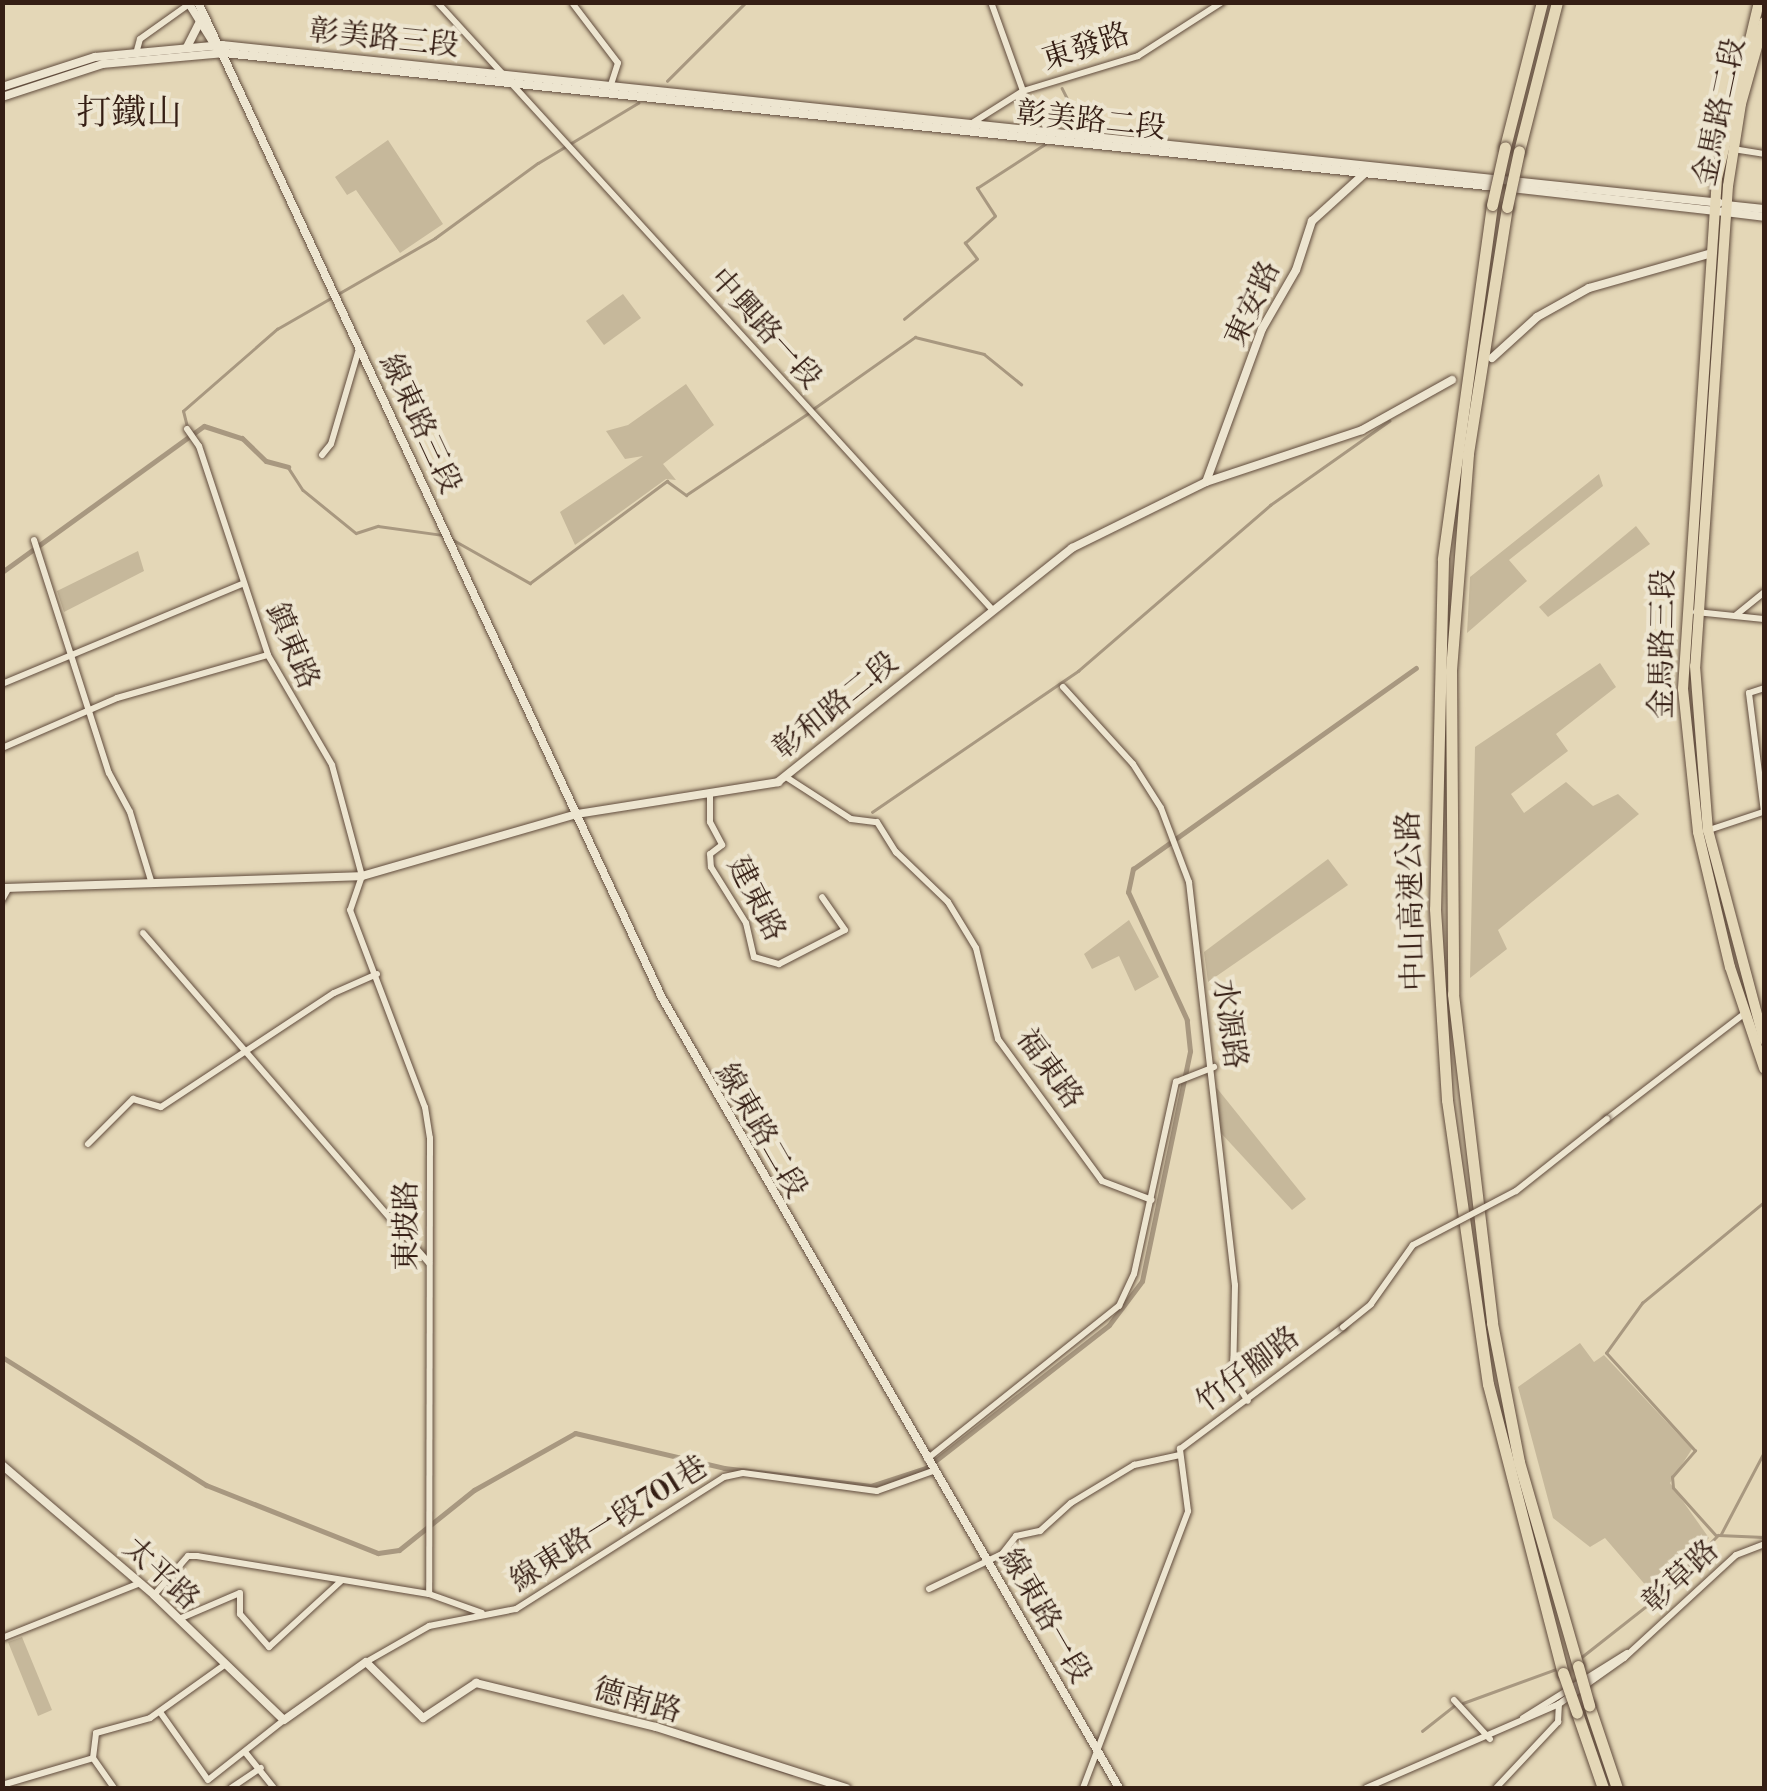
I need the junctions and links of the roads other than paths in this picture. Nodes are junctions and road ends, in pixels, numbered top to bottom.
1 (437, 2) edge
2 (991, 2) edge
3 (1222, 2) edge
4 (1542, 2) edge
5 (1557, 2) edge
6 (1760, 2) edge
7 (192, 3) edge
8 (573, 4) edge
9 (200, 22) junction
10 (1764, 22) edge
11 (187, 47) junction
12 (220, 48) junction
13 (137, 50) junction
14 (506, 78) junction
15 (611, 85) junction
16 (2, 87) edge
17 (1022, 90) junction
18 (645, 92) junction
19 (2, 97) edge
20 (968, 127) junction
21 (1732, 149) junction
22 (1764, 154) edge
23 (1366, 168) junction
24 (1720, 208) junction
25 (1764, 208) edge
26 (1764, 216) edge
27 (1712, 253) junction
28 (360, 348) junction
29 (1492, 358) dead end
30 (1452, 380) dead end
31 (187, 429) dead end
32 (322, 456) dead end
33 (1206, 482) junction
34 (38, 544) dead end
35 (242, 584) junction
36 (1764, 592) edge
37 (991, 608) junction
38 (1685, 611) junction
39 (1698, 612) junction
40 (1735, 616) junction
41 (1764, 619) edge
42 (73, 653) junction
43 (268, 655) junction
44 (2, 684) edge
45 (1062, 687) dead end
46 (1764, 688) edge
47 (88, 712) junction
48 (2, 748) edge
49 (786, 777) junction
50 (710, 795) junction
51 (1764, 812) edge
52 (577, 814) junction
53 (1703, 831) junction
54 (362, 876) junction
55 (153, 885) junction
56 (5, 888) edge
57 (822, 896) dead end
58 (2, 900) edge
59 (143, 933) dead end
60 (377, 974) junction
61 (1749, 1011) junction
62 (1764, 1040) edge
63 (244, 1050) junction
64 (1763, 1060) edge
65 (1214, 1067) junction
66 (88, 1144) dead end
67 (1152, 1200) junction
68 (429, 1264) junction
69 (1248, 1401) junction
70 (1180, 1452) junction
71 (2, 1465) edge
72 (930, 1466) junction
73 (1764, 1544) edge
74 (986, 1561) junction
75 (343, 1579) junction
76 (140, 1583) junction
77 (929, 1589) dead end
78 (429, 1594) junction
79 (154, 1595) junction
80 (484, 1614) junction
81 (178, 1620) junction
82 (2, 1638) edge
83 (1633, 1650) junction
84 (366, 1662) junction
85 (223, 1666) junction
86 (1456, 1703) dead end
87 (1559, 1704) junction
88 (160, 1712) junction
89 (284, 1720) junction
90 (1514, 1726) junction
91 (1490, 1739) junction
92 (244, 1752) junction
93 (1098, 1752) junction
94 (94, 1758) junction
95 (260, 1768) junction
96 (2, 1785) edge
97 (19, 1785) edge
98 (114, 1788) edge
99 (231, 1788) edge
100 (274, 1788) edge
101 (846, 1788) edge
102 (1083, 1788) edge
103 (1119, 1788) edge
104 (1366, 1788) edge
105 (1496, 1788) edge
106 (1603, 1788) edge
107 (1618, 1788) edge

1 - 14 street, 中興路一段
2 - 17 street
3 - 17 street, 東發路
4 - 106 highway, 中山高速公路, bridge
5 - 107 highway, 中山高速公路, bridge
6 - 24 main road, 金馬路二段
7 - 9 main road
7 - 12 main road
7 - 13 street
8 - 15 street
9 - 11 main road
9 - 12 main road
10 - 21 main road, 金馬路二段
11 - 12 main road, 彰美路三段
11 - 13 main road, 彰美路三段
12 - 14 main road, 彰美路三段
12 - 19 main road, 彰美路三段
12 - 28 main road, 線東路三段
13 - 16 main road, 彰美路三段
14 - 15 main road, 彰美路三段
14 - 18 main road, 彰美路三段
14 - 37 street, 中興路一段
15 - 18 main road, 彰美路三段
17 - 20 street, 東發路
18 - 20 main road, 彰美路二段
20 - 23 main road, 彰美路二段
21 - 22 street
21 - 24 main road, 金馬路二段
23 - 24 main road, 彰美路二段
23 - 33 main road, 東安路
24 - 25 main road
24 - 26 main road
24 - 27 main road, 金馬路三段
24 - 39 main road, 金馬路三段
27 - 29 main road
27 - 38 main road, 金馬路三段
28 - 32 street
28 - 52 main road, 線東路三段
30 - 33 main road, 彰和路二段
31 - 35 street, 鎮東路
33 - 37 main road, 彰和路二段
34 - 42 street
35 - 42 street
35 - 43 street, 鎮東路
36 - 40 street
37 - 49 main road, 彰和路二段
38 - 39 street
38 - 53 main road, 金馬路三段
39 - 40 street
39 - 53 main road, 金馬路三段
40 - 41 street
42 - 44 street
42 - 47 street
43 - 47 street
43 - 54 street, 鎮東路
45 - 65 street, 水源路
46 - 51 street
47 - 48 street
47 - 55 street
49 - 50 main road, 彰和路二段
49 - 67 street, 福東路
50 - 52 main road, 彰和路二段
50 - 57 street, 建東路
51 - 53 street
52 - 54 main road, 彰和路二段
52 - 72 main road, 線東路二段
53 - 61 main road, 金馬路三段
54 - 55 main road, 彰和路二段
54 - 60 street, 東坡路
55 - 56 main road, 彰和路二段
56 - 58 street
59 - 63 street
60 - 63 street
60 - 68 street, 東坡路
61 - 62 main road, 金馬路三段
61 - 64 main road, 金馬路三段
61 - 69 street, 竹仔腳路, bridge
63 - 66 street
63 - 68 street
65 - 67 street, 線東路一段701巷
65 - 69 street, 水源路
67 - 72 street, 線東路一段701巷
68 - 78 street, 東坡路
69 - 70 street, 竹仔腳路
70 - 74 street
70 - 93 street
71 - 76 main road, 太平路
72 - 74 main road, 線東路一段
72 - 80 street, 線東路一段701巷
73 - 83 street, 彰草路
74 - 77 street
74 - 93 main road, 線東路一段
75 - 78 street
75 - 79 street
75 - 81 street
76 - 79 main road, 太平路
76 - 82 street
78 - 80 street
79 - 81 main road, 太平路
80 - 84 street, 線東路一段701巷
81 - 85 main road, 太平路
83 - 87 street, 彰草路
83 - 90 street, 彰草路
84 - 89 main road
84 - 101 main road, 德南路
85 - 88 street
85 - 89 main road, 太平路
86 - 91 street
87 - 90 street, 彰草路
87 - 105 street
88 - 92 street
88 - 94 street
89 - 92 street
90 - 91 street, 彰草路
91 - 104 street, 彰草路
92 - 95 street
93 - 102 street
93 - 103 main road, 線東路一段
94 - 97 street
94 - 98 street
95 - 99 street
95 - 100 street
96 - 97 street

